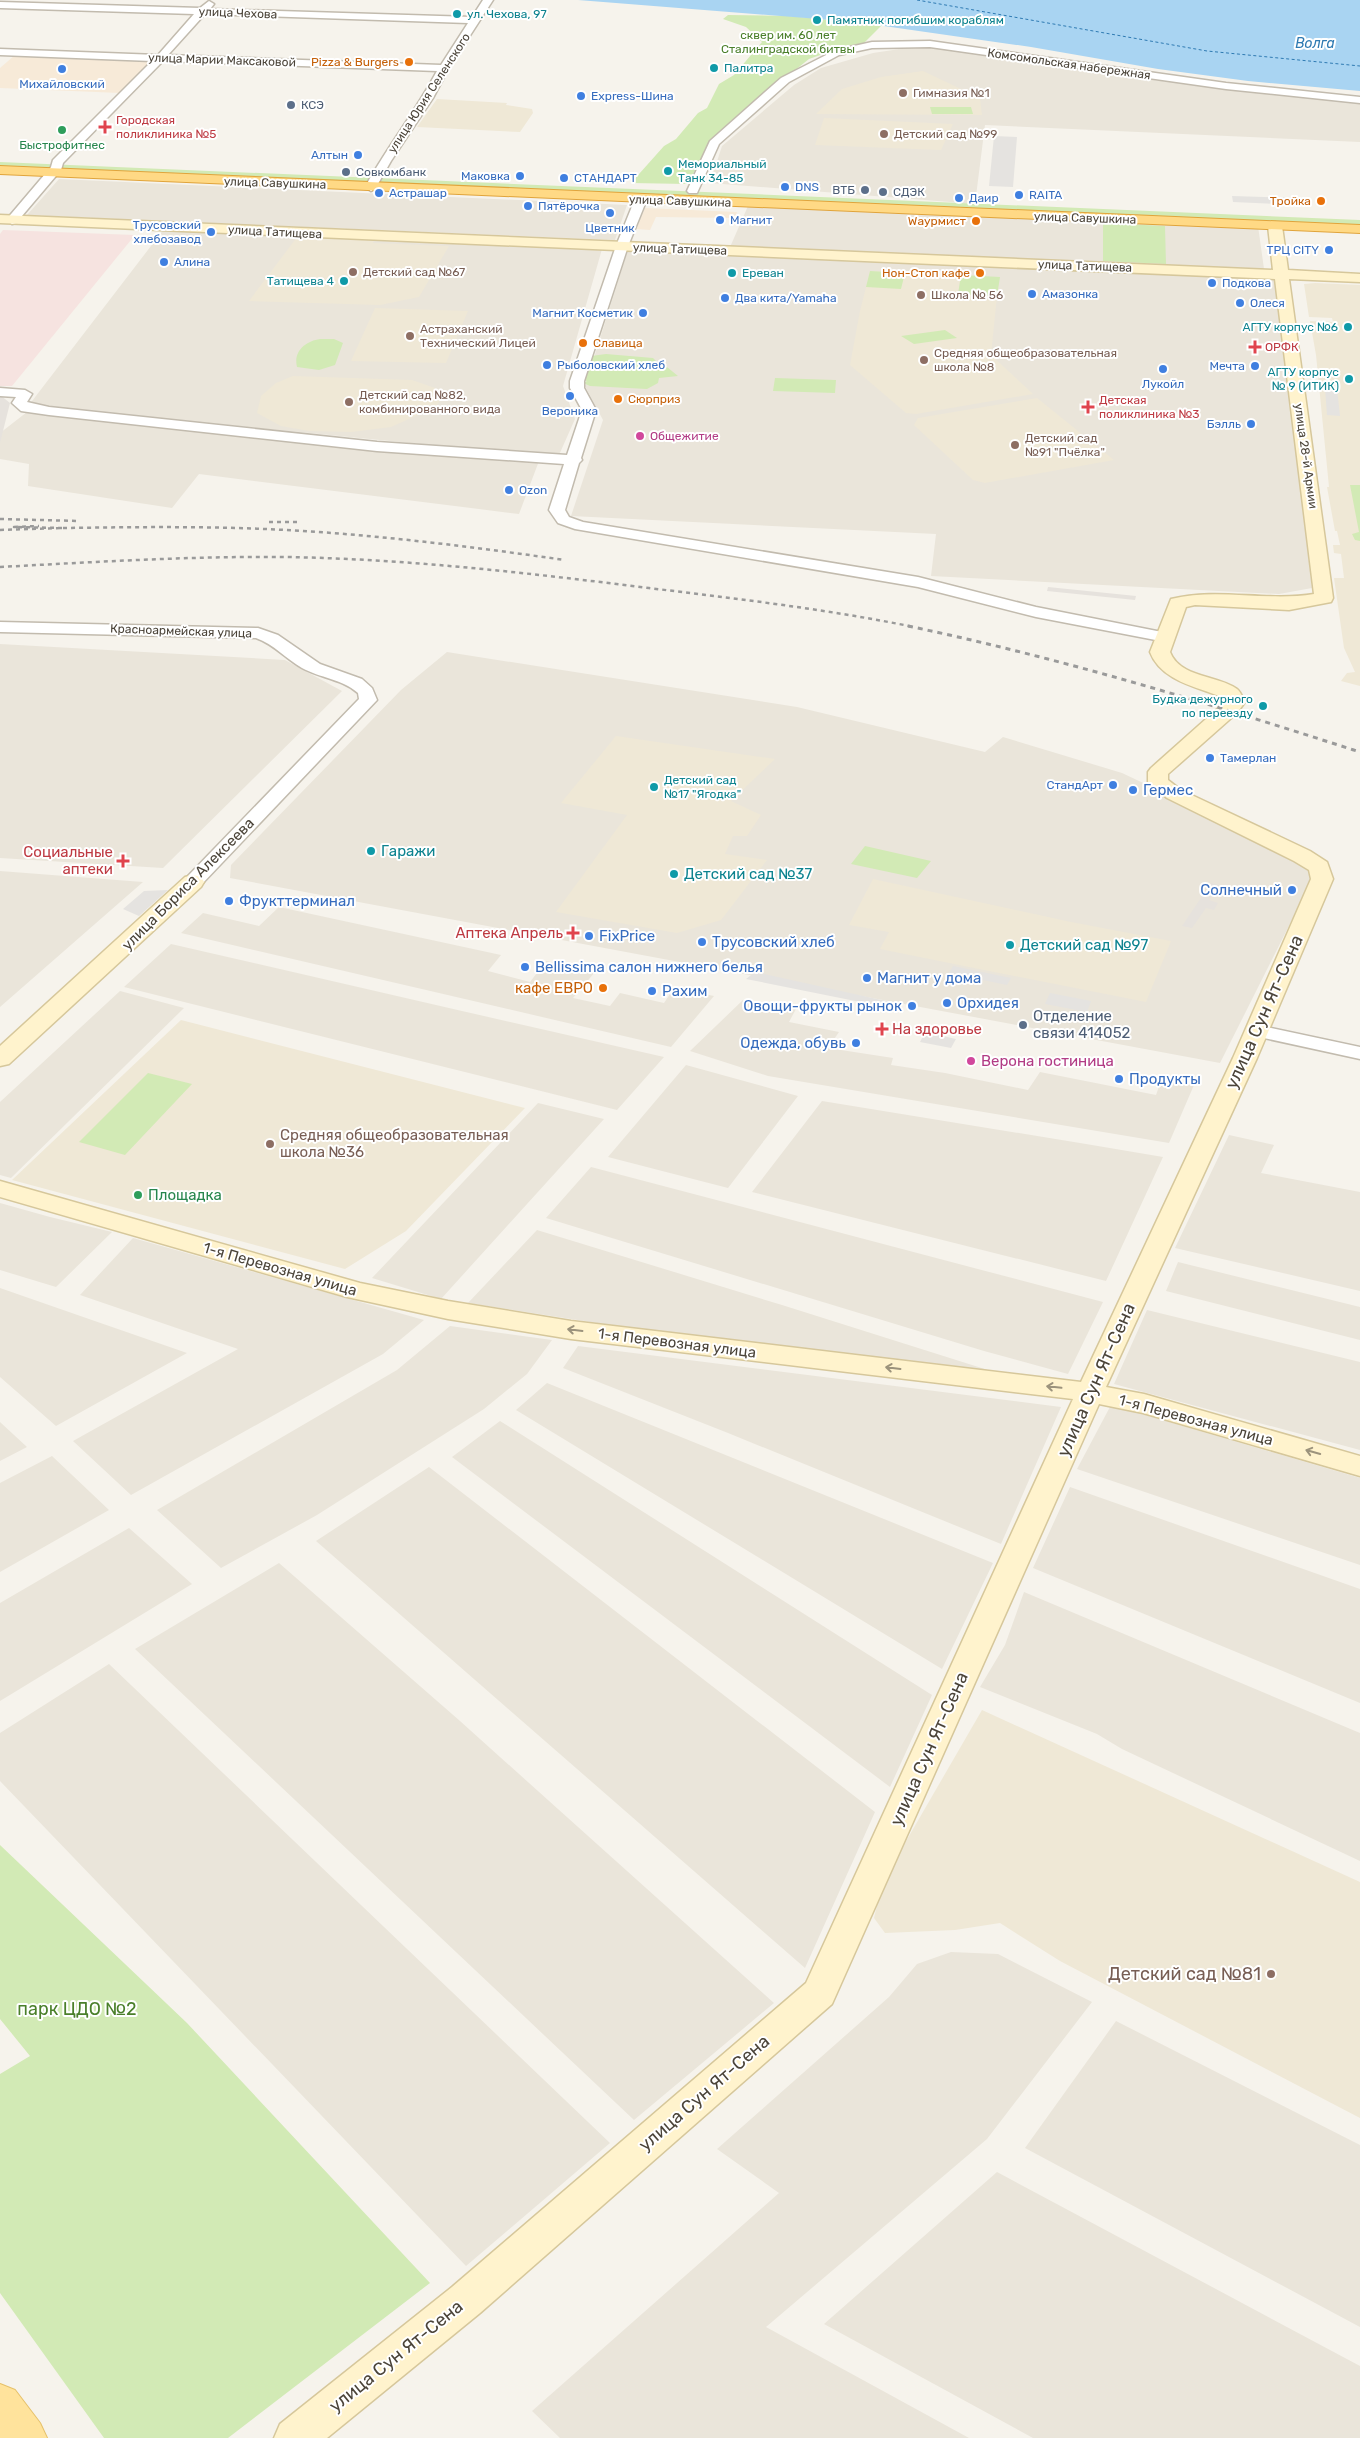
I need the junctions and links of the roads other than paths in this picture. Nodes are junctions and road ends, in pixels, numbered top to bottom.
1 (213, 0) edge
2 (488, 0) edge
3 (0, 5) edge
4 (201, 12) junction
5 (476, 20) junction
6 (0, 52) edge
7 (161, 57) junction
8 (444, 68) junction
9 (1360, 100) edge
10 (0, 162) edge
11 (55, 169) junction
12 (0, 170) edge
13 (373, 182) junction
14 (693, 191) junction
15 (641, 199) junction
16 (6, 219) edge
17 (1360, 220) edge
18 (1275, 226) junction
19 (1360, 229) edge
20 (622, 246) junction
21 (1282, 275) junction
22 (1360, 278) edge
23 (0, 392) edge
24 (575, 460) junction
25 (0, 627) edge
26 (1166, 637) junction
27 (368, 700) joint
28 (193, 882) joint
29 (1257, 1031) junction
30 (1360, 1053) edge
31 (0, 1059) edge
32 (0, 1189) edge
33 (1090, 1393) junction
34 (1360, 1466) edge
35 (0, 2404) edge
36 (25, 2438) edge
37 (295, 2438) edge

1 - 4 street
2 - 5 street, улица Юрия Селенского
3 - 4 street, улица Чехова
4 - 5 street, улица Чехова
4 - 7 street
5 - 8 street, улица Юрия Селенского
6 - 7 street, улица Марии Максаковой
7 - 8 street, улица Марии Максаковой
7 - 11 street
8 - 13 street, улица Юрия Селенского
9 - 14 street, Комсомольская набережная
10 - 11 highway, улица Савушкина
11 - 12 highway, улица Савушкина
11 - 13 highway, улица Савушкина
11 - 16 street
13 - 14 highway, улица Савушкина
13 - 15 highway, улица Савушкина
14 - 17 highway, улица Савушкина
15 - 18 highway, улица Савушкина
15 - 20 street
16 - 20 main road, улица Татищева
18 - 19 highway, улица Савушкина
18 - 21 main road, улица 28-й Армии
20 - 21 main road, улица Татищева
20 - 24 street
21 - 22 main road, улица Татищева
21 - 26 main road, улица 28-й Армии
23 - 24 street
24 - 26 street
25 - 27 street, Красноармейская улица
26 - 29 main road, улица Сун Ят-Сена
27 - 28 street, улица Бориса Алексеева
28 - 31 main road, улица Бориса Алексеева
29 - 30 street
29 - 33 main road, улица Сун Ят-Сена
33 -> 32 main road, 1-я Перевозная улица
34 -> 33 main road, 1-я Перевозная улица
33 - 37 main road, улица Сун Ят-Сена
35 - 36 main road

